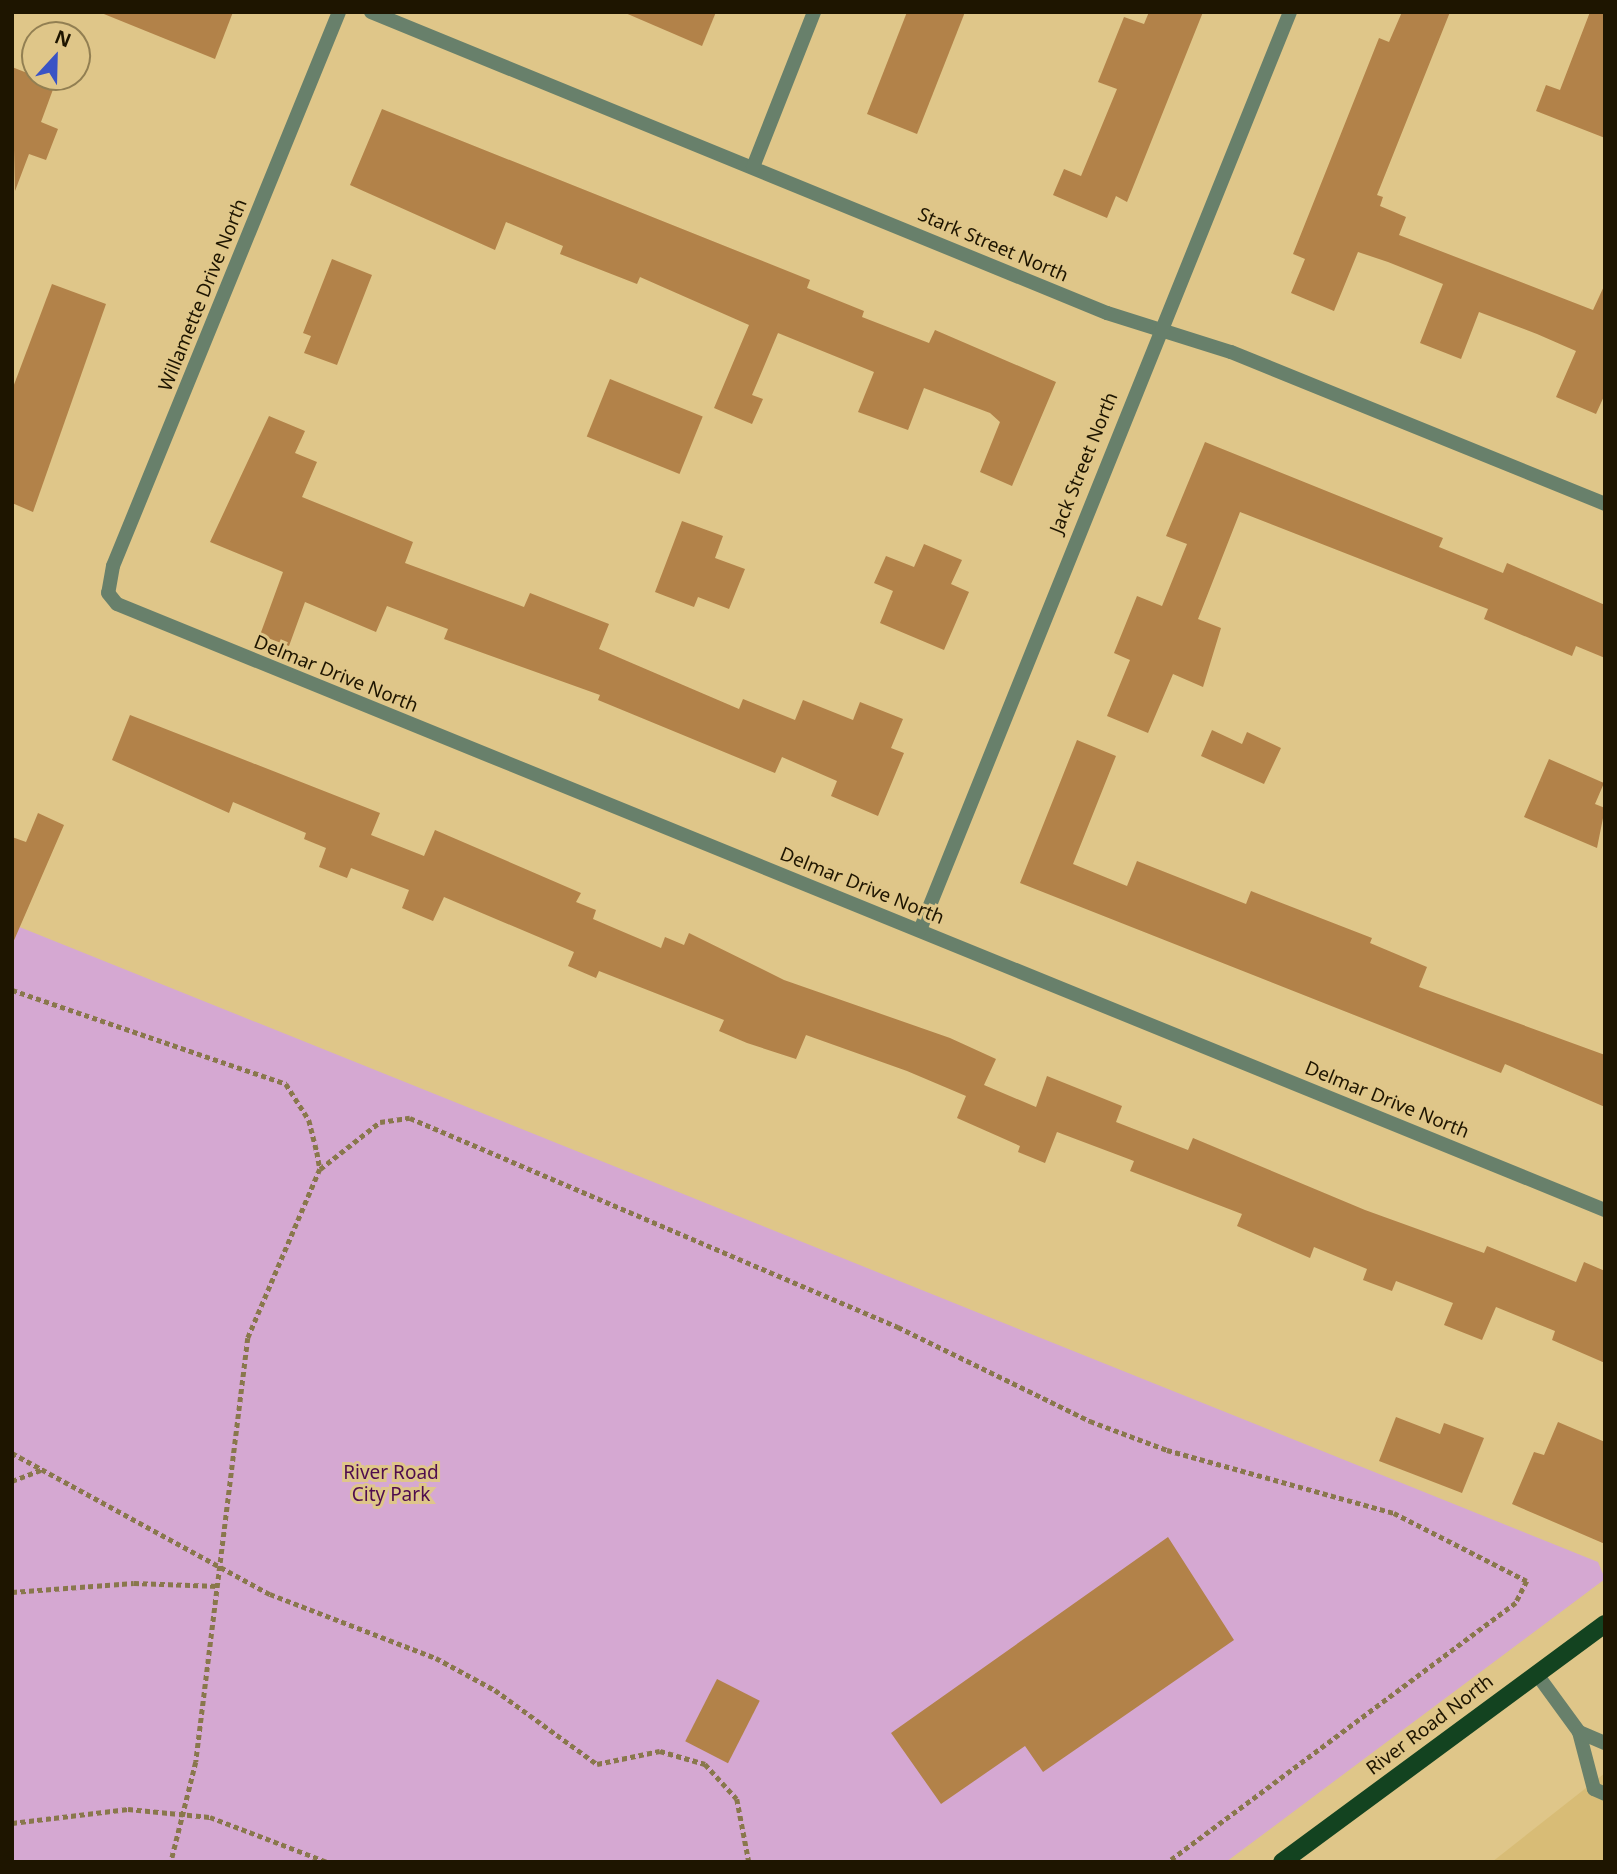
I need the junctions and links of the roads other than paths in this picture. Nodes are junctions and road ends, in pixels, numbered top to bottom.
1 (339, 12) edge
2 (371, 12) edge
3 (814, 12) edge
4 (1290, 12) edge
5 (753, 167) junction
6 (1158, 330) junction
7 (1605, 504) edge
8 (108, 593) joint
9 (920, 930) junction
10 (1605, 1210) edge
11 (1605, 1624) edge
12 (1535, 1673) junction
13 (1578, 1732) junction
14 (1605, 1743) edge
15 (1605, 1794) edge
16 (1282, 1862) edge

1 - 8 street, Willamette Drive North
2 - 5 street, Stark Street North
3 - 5 street
4 - 6 street, Jack Street North
5 - 6 street, Stark Street North
6 - 7 street, Stark Street North
6 - 9 street, Jack Street North
8 - 9 street, Delmar Drive North
9 - 10 street, Delmar Drive North
11 - 12 main road, River Road North
12 - 13 street
12 - 16 main road, River Road North
13 - 14 street
13 - 15 street

